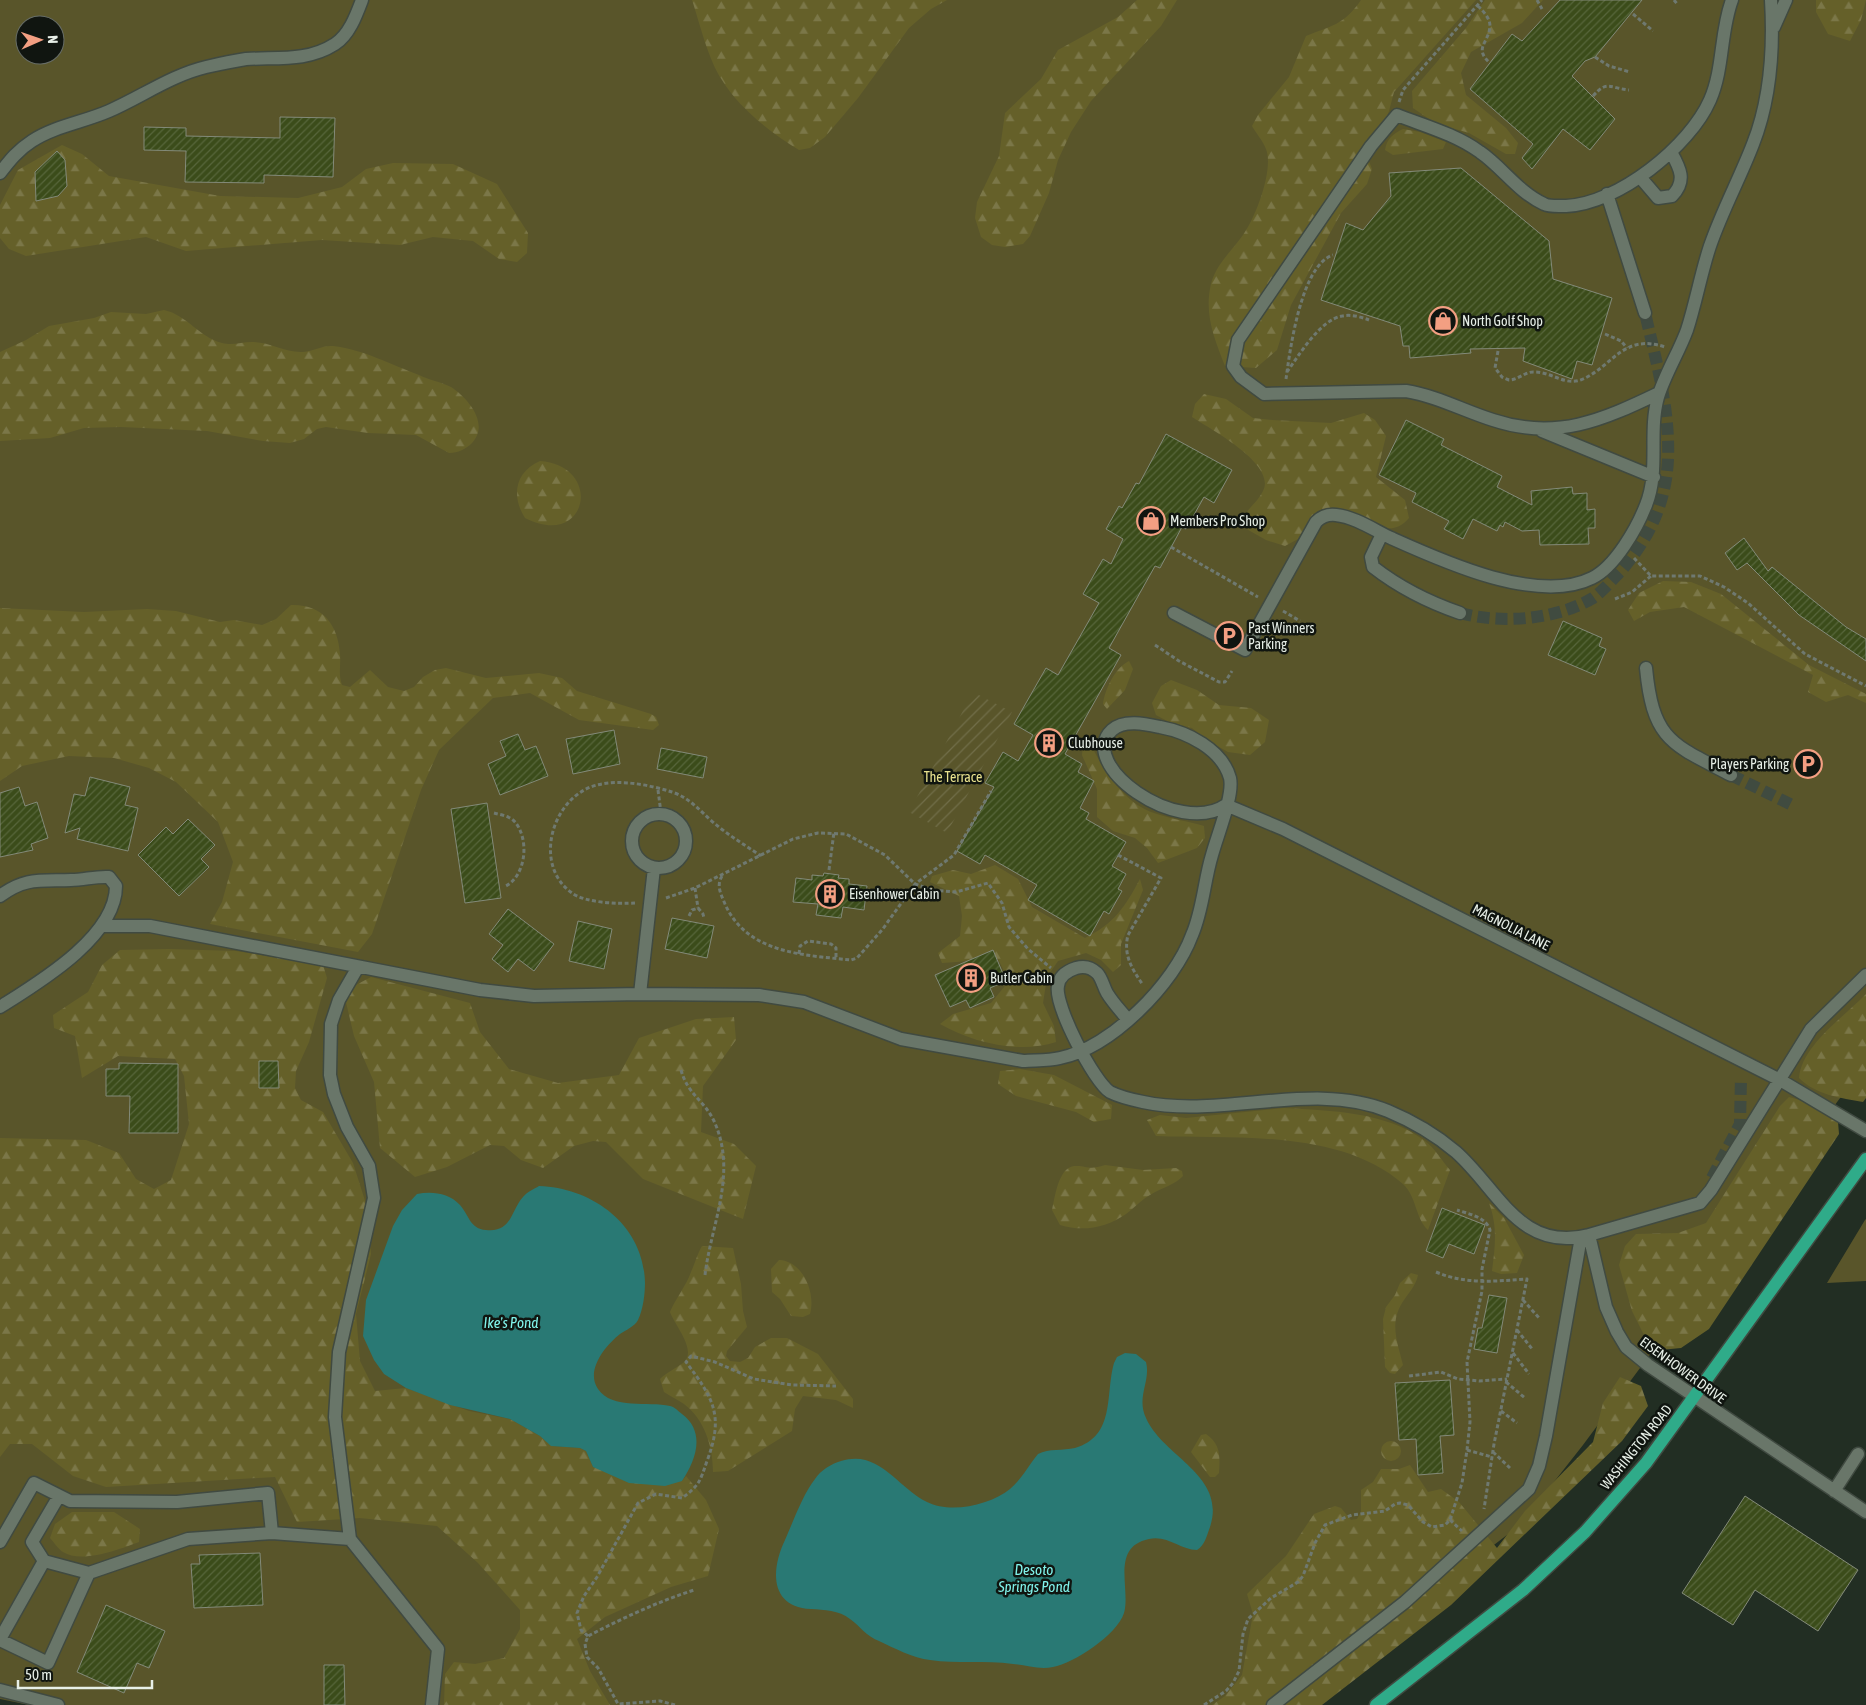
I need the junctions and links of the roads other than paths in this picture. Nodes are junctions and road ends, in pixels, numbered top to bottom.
1 (362, 0) edge
2 (1732, 0) edge
3 (1771, 0) edge
4 (1786, 0) edge
5 (1773, 29) junction
6 (1671, 152) junction
7 (0, 173) edge
8 (1640, 176) junction
9 (1607, 194) junction
10 (1645, 313) tunnel mouth
11 (1659, 393) junction
12 (1539, 430) junction
13 (1654, 477) junction
14 (1382, 534) junction
15 (1174, 613) dead end
16 (1460, 613) tunnel mouth
17 (1646, 668) dead end
18 (1732, 775) tunnel mouth
19 (1226, 805) junction
20 (654, 868) junction
21 (0, 896) edge
22 (101, 926) junction
23 (358, 967) junction
24 (1866, 975) edge
25 (640, 994) junction
26 (0, 1007) edge
27 (1128, 1020) junction
28 (1082, 1050) junction
29 (1780, 1080) junction
30 (1866, 1131) edge
31 (1866, 1159) edge
32 (1585, 1236) junction
33 (1695, 1397) junction
34 (1858, 1454) dead end
35 (1834, 1491) junction
36 (59, 1496) junction
37 (1866, 1512) edge
38 (272, 1533) junction
39 (350, 1539) junction
40 (0, 1542) edge
41 (44, 1561) junction
42 (89, 1573) junction
43 (0, 1640) edge
44 (0, 1690) edge
45 (58, 1705) edge
46 (432, 1705) edge
47 (1273, 1705) edge
48 (1376, 1705) edge

1 - 7 street
2 - 6 street
3 - 5 street
4 - 5 street
5 - 11 street
6 - 8 street
6 - 8 street
8 - 9 street
9 - 10 street
9 - 12 street
11 - 12 street
11 - 13 street
12 - 13 street
13 - 14 street
14 - 15 street
14 - 16 street
17 - 18 street
19 - 19 street
19 - 27 street
19 - 29 street, MAGNOLIA LANE
20 - 20 street
20 - 25 street
21 - 22 street
22 - 23 street
22 - 26 street
23 - 25 street
23 - 39 street
24 - 29 street
25 - 28 street
27 - 28 street
27 - 28 street
28 - 32 street
29 - 30 street, MAGNOLIA LANE
29 - 32 street
31 - 33 main road, WASHINGTON ROAD
32 - 33 street, EISENHOWER DRIVE
32 - 47 street
33 - 35 street, EISENHOWER DRIVE
33 - 48 main road, WASHINGTON ROAD
34 - 35 street
35 - 37 street, EISENHOWER DRIVE
36 - 38 street
36 - 40 street
36 - 41 street
38 - 39 street
38 - 42 street
39 - 46 street
41 - 42 street
41 - 43 street
42 - 43 street
44 - 45 street

